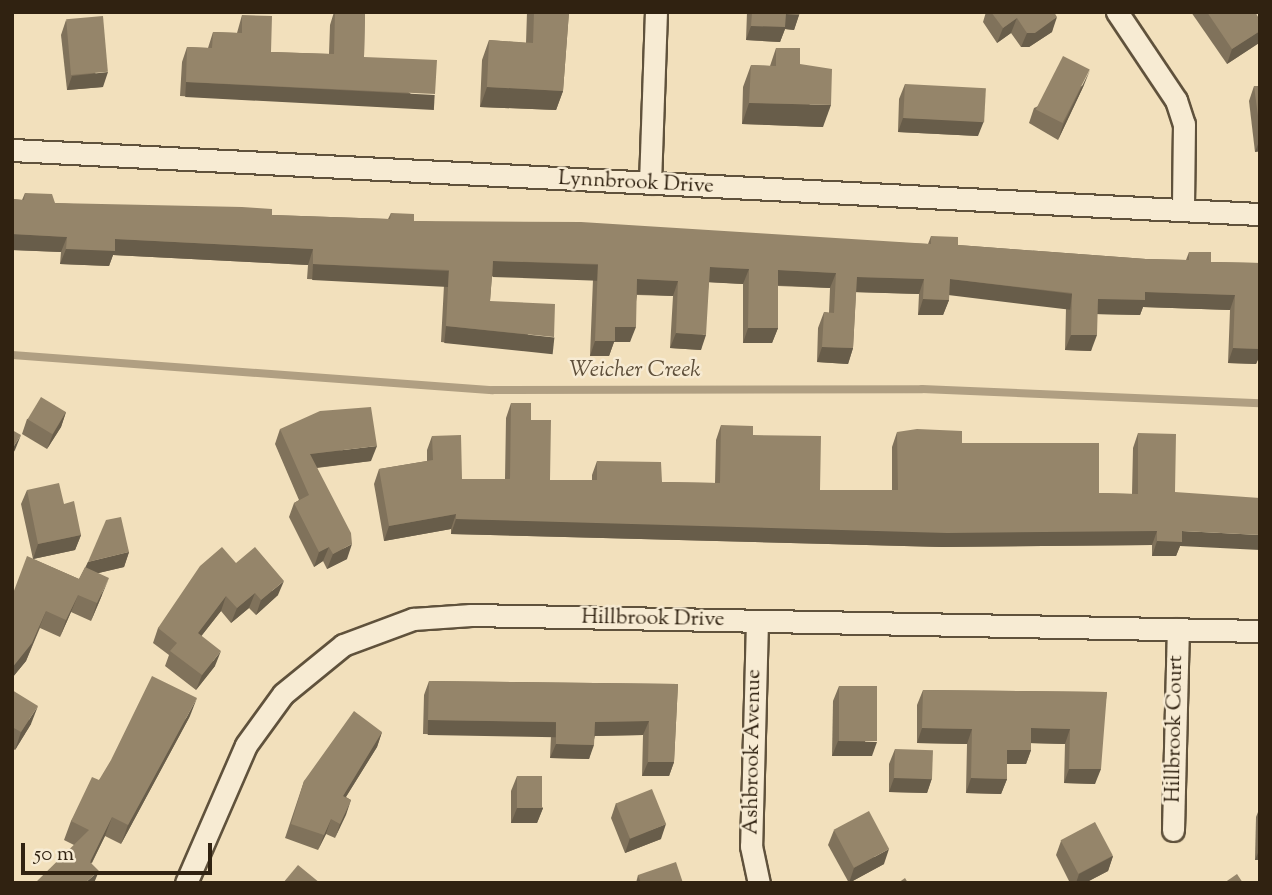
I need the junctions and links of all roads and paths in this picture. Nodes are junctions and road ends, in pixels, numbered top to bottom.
1 (656, 12) edge
2 (1117, 12) edge
3 (12, 150) edge
4 (650, 183) junction
5 (1183, 210) junction
6 (1260, 214) edge
7 (757, 621) junction
8 (1178, 629) junction
9 (1260, 631) edge
10 (1173, 830) dead end
11 (186, 883) edge
12 (759, 883) edge

1 - 4 street
2 - 5 street
3 - 4 street, Lynnbrook Drive
4 - 5 street, Lynnbrook Drive
5 - 6 street, Lynnbrook Drive
7 - 8 street, Hillbrook Drive
7 - 11 street, Hillbrook Drive
7 - 12 street, Ashbrook Avenue
8 - 9 street, Hillbrook Drive
8 - 10 street, Hillbrook Court

